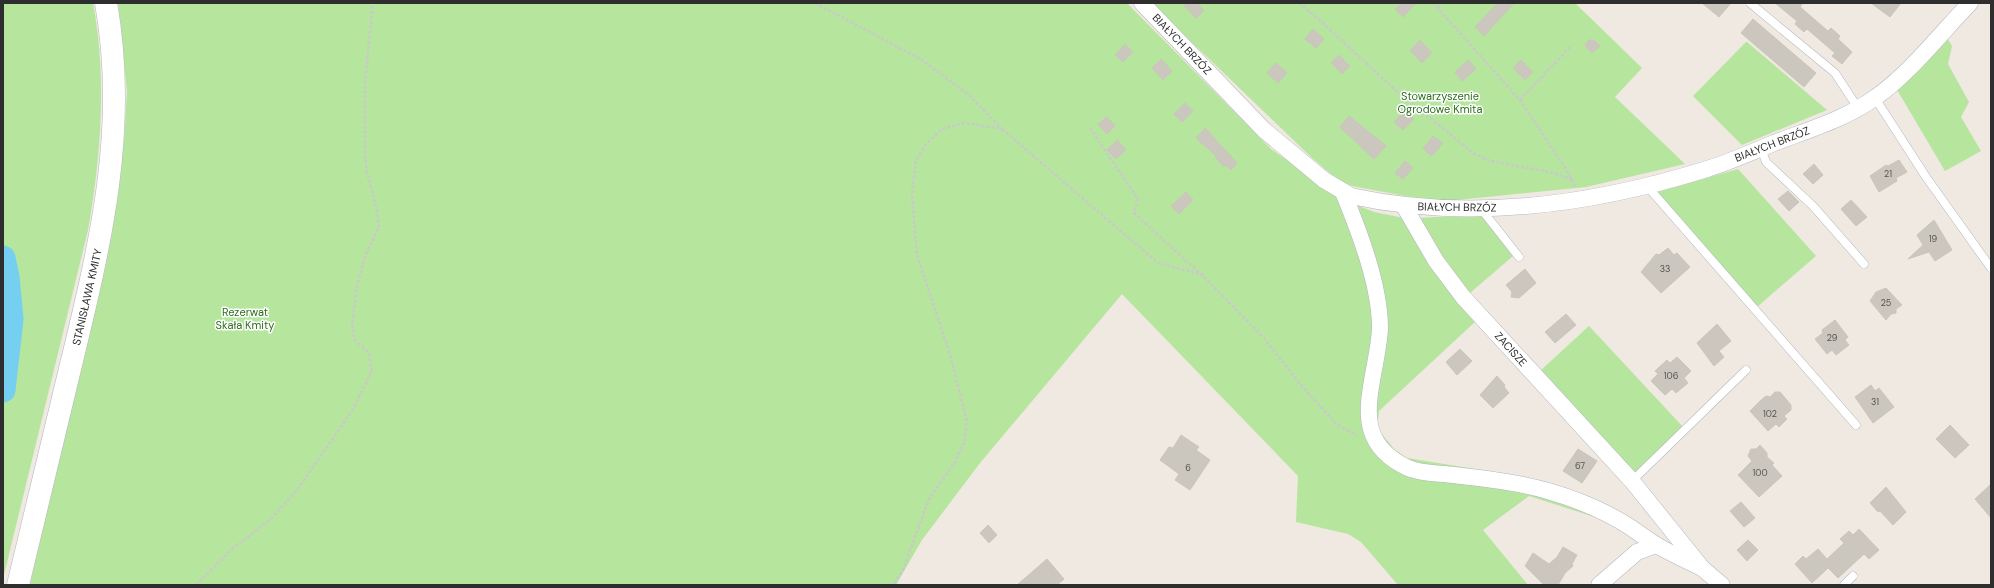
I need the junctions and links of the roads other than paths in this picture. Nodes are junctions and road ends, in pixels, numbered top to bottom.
1 (106, 3) edge
2 (1142, 3) edge
3 (1750, 3) edge
4 (1970, 3) edge
5 (1875, 98) junction
6 (1858, 108) junction
7 (1761, 148) junction
8 (1647, 186) junction
9 (1343, 192) junction
10 (1404, 206) junction
11 (1482, 210) junction
12 (1519, 257) dead end
13 (1864, 264) dead end
14 (1991, 268) edge
15 (1746, 370) dead end
16 (1856, 425) dead end
17 (1632, 482) junction
18 (1656, 545) junction
19 (1702, 568) junction
20 (1853, 576) dead end
21 (18, 585) edge
22 (1599, 585) edge
23 (1722, 585) edge
24 (1844, 585) edge

1 - 21 main road, STANISŁAWA KMITY
2 - 9 street, BIAŁYCH BRZÓZ
3 - 6 lane
4 - 5 street, BIAŁYCH BRZÓZ
5 - 6 street, BIAŁYCH BRZÓZ
5 - 14 lane
6 - 7 street, BIAŁYCH BRZÓZ
7 - 8 street, BIAŁYCH BRZÓZ
7 - 13 lane
8 - 11 street, BIAŁYCH BRZÓZ
8 - 16 lane
9 - 10 street, BIAŁYCH BRZÓZ
9 - 18 street
10 - 11 street, BIAŁYCH BRZÓZ
10 - 17 street, ZACISZE
11 - 12 lane
15 - 17 lane
17 - 19 street, ZACISZE
18 - 19 street
18 - 22 street
19 - 23 street, ZACISZE
20 - 24 lane

